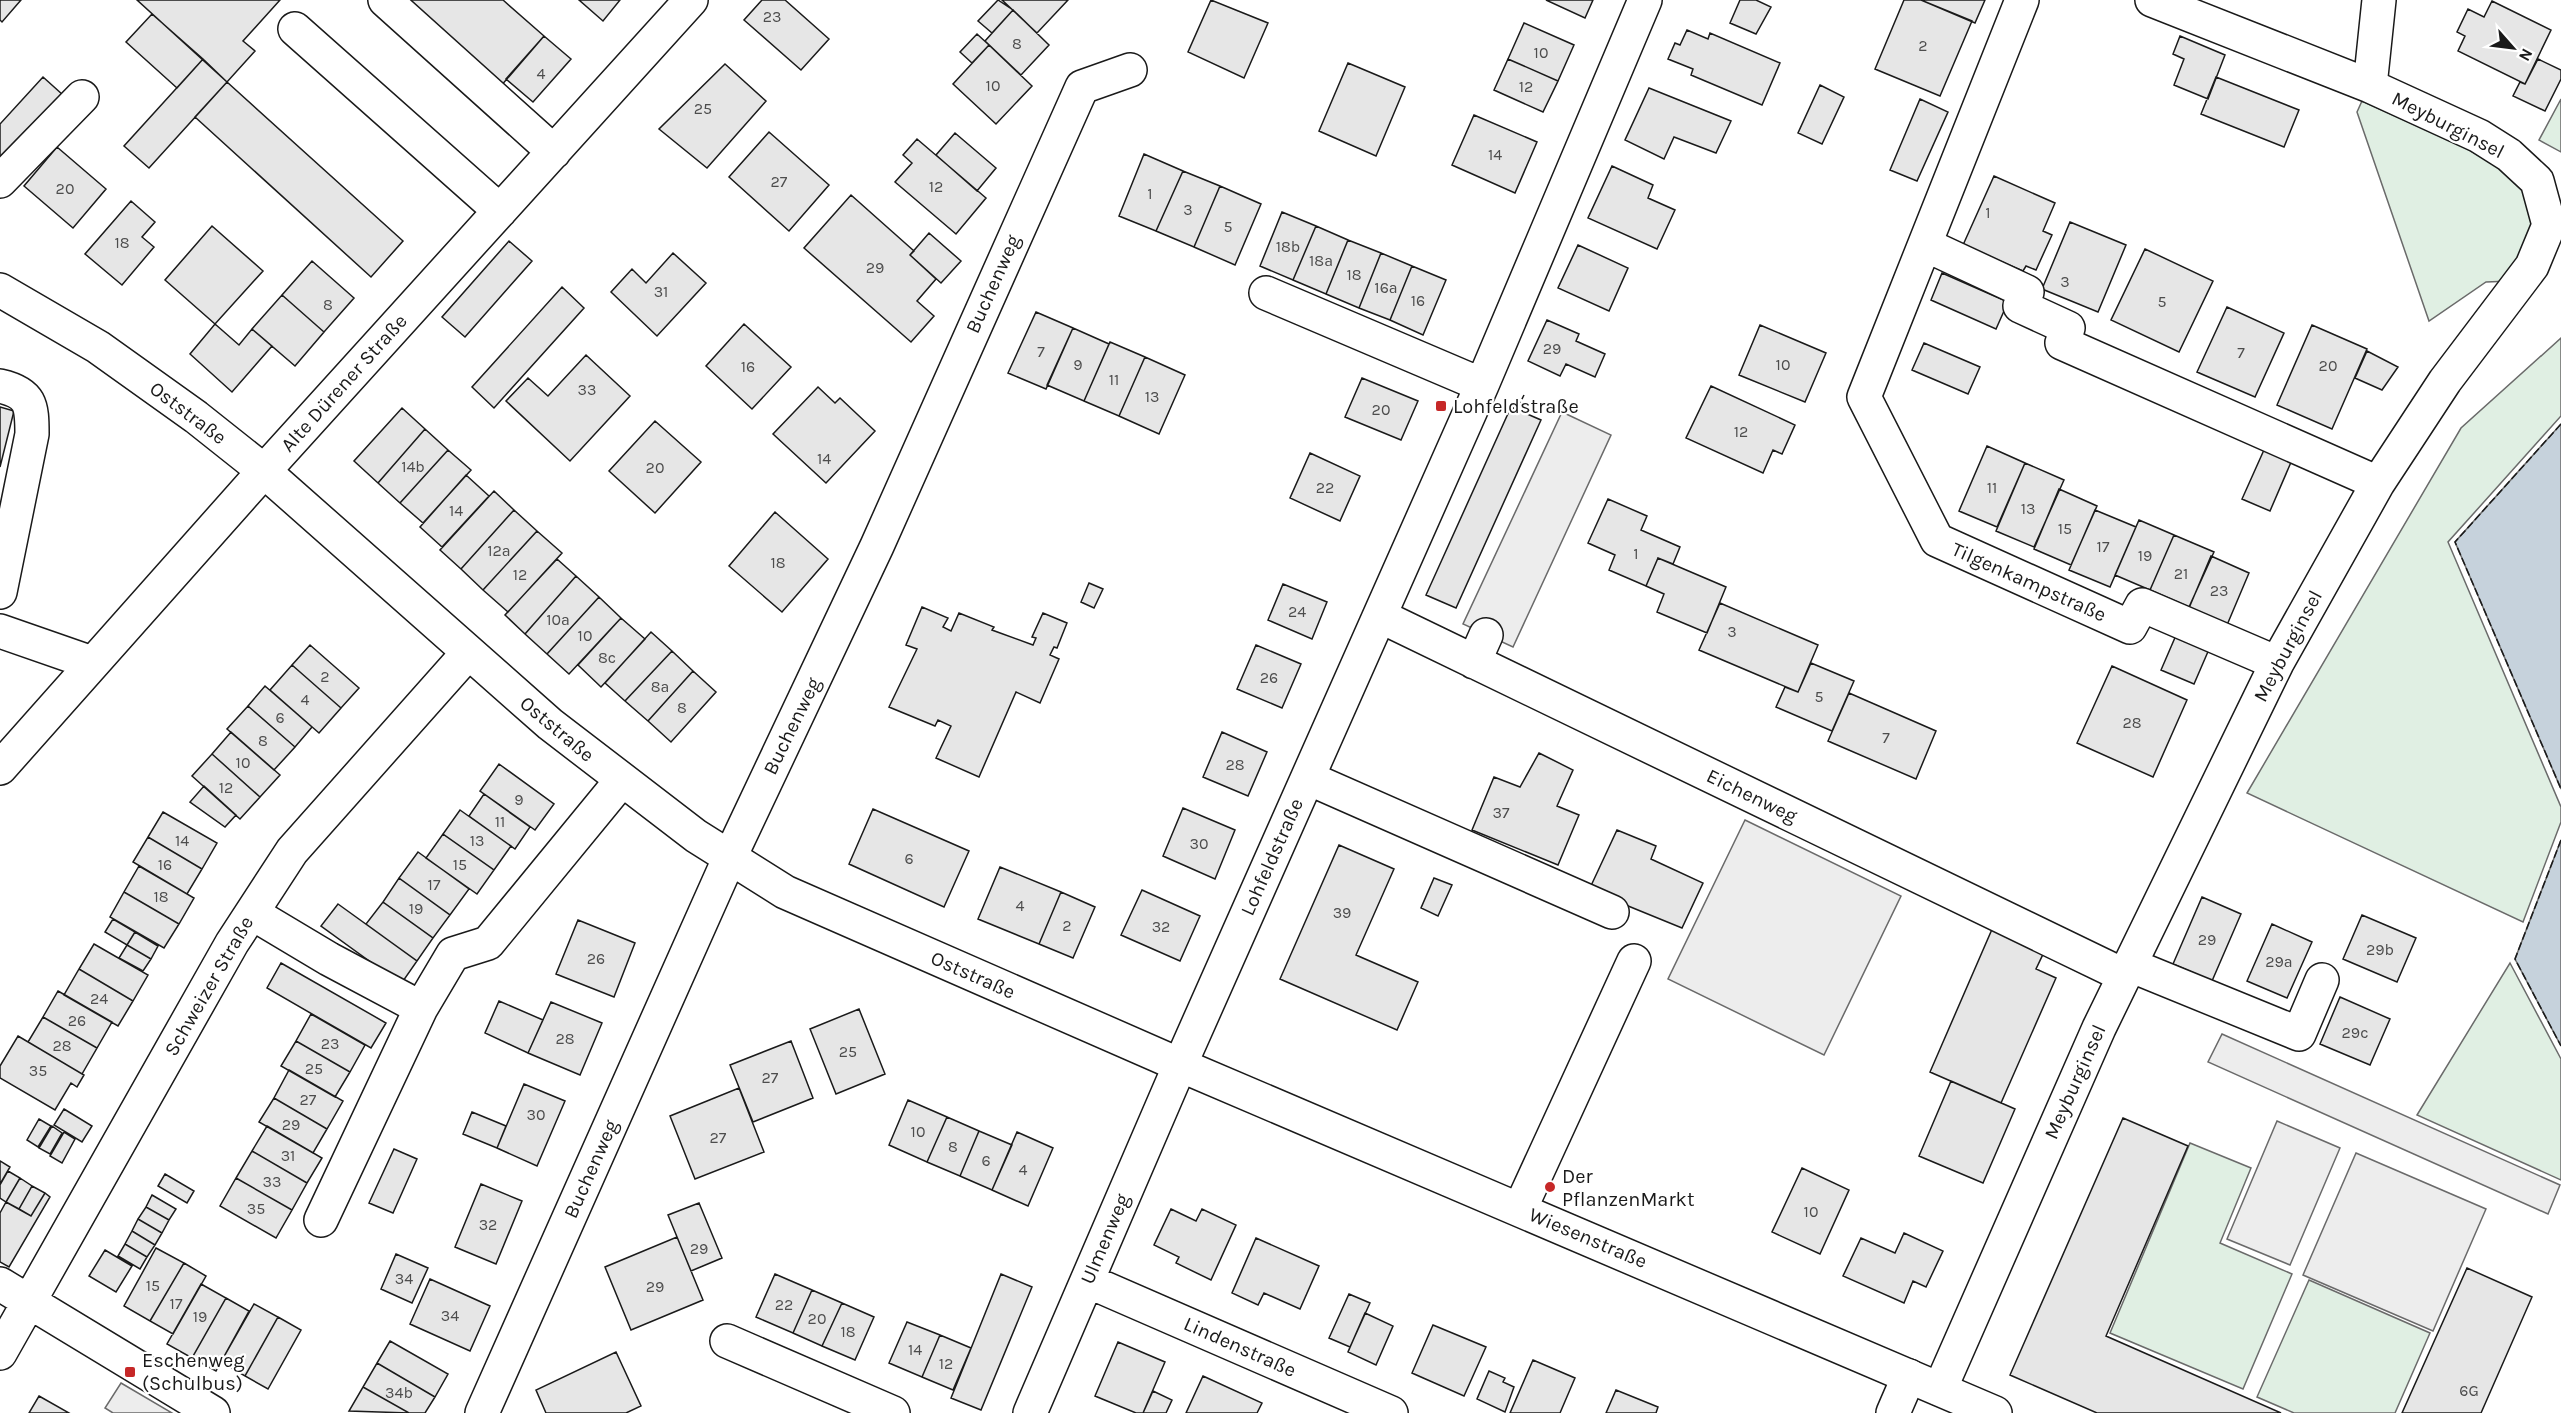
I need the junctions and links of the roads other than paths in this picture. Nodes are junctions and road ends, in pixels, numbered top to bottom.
1 (385, 0) edge
2 (691, 0) edge
3 (1645, 0) edge
4 (2022, 0) edge
5 (2152, 0) edge
6 (2379, 0) edge
7 (295, 29) dead end
8 (1130, 70) dead end
9 (2370, 86) junction
10 (82, 97) dead end
11 (554, 152) junction
12 (0, 181) edge
13 (501, 212) junction
14 (1926, 245) junction
15 (0, 290) edge
16 (1266, 292) dead end
17 (1482, 385) junction
18 (0, 386) edge
19 (264, 471) junction
20 (2378, 483) junction
21 (0, 592) edge
22 (1380, 616) junction
23 (0, 631) edge
24 (468, 653) junction
25 (92, 663) junction
26 (2277, 663) junction
27 (0, 768) edge
28 (1308, 778) junction
29 (621, 781) junction
30 (729, 859) junction
31 (1612, 912) dead end
32 (252, 913) junction
33 (1634, 961) dead end
34 (2128, 970) junction
35 (2322, 980) dead end
36 (421, 1008) junction
37 (1180, 1065) junction
38 (1520, 1209) junction
39 (321, 1220) dead end
40 (1088, 1281) junction
41 (0, 1284) edge
42 (30, 1301) junction
43 (727, 1341) dead end
44 (0, 1353) edge
45 (1909, 1376) junction
46 (1940, 1389) junction
47 (213, 1413) edge
48 (482, 1413) edge
49 (893, 1413) edge
50 (1030, 1413) edge
51 (1391, 1413) edge
52 (1893, 1413) edge
53 (1995, 1413) edge

1 - 11 street
2 - 11 street, Alte Dürener Straße
3 - 17 street, Lohfeldstraße
4 - 14 street, Tilgenkampstraße
5 - 9 street
6 - 9 street, Meyburginsel
7 - 13 street
8 - 30 street, Buchenweg
9 - 20 street, Meyburginsel
10 - 12 street
11 - 13 street, Alte Dürener Straße
13 - 19 street, Alte Dürener Straße
14 - 20 street
14 - 26 street, Tilgenkampstraße
15 - 19 street, Oststraße
16 - 17 street
17 - 22 street, Lohfeldstraße
18 - 21 street
19 - 24 street, Oststraße
19 - 25 street, Alte Dürener Straße
20 - 26 street, Meyburginsel
22 - 28 street, Lohfeldstraße
22 - 34 street, Eichenweg
23 - 25 street
24 - 29 street, Oststraße
24 - 32 street, Schweizer Straße
25 - 27 street, Alte Dürener Straße
26 - 34 street, Meyburginsel
28 - 31 street
28 - 37 street, Lohfeldstraße
29 - 30 street, Oststraße
29 - 36 street
30 - 37 street, Oststraße
30 - 48 street, Buchenweg
32 - 36 street
32 - 42 street, Schweizer Straße
33 - 38 street
34 - 35 street, Eichenweg
34 - 46 street, Meyburginsel
36 - 39 street
37 - 38 street, Wiesenstraße
37 - 40 street, Ulmenweg
38 - 45 street, Wiesenstraße
40 - 50 street, Ulmenweg
40 - 51 street, Lindenstraße
41 - 42 street
42 - 44 street, Schweizer Straße
42 - 47 street
43 - 49 street
45 - 46 street, Wiesenstraße
45 - 52 street
46 - 53 street, Wiesenstraße

